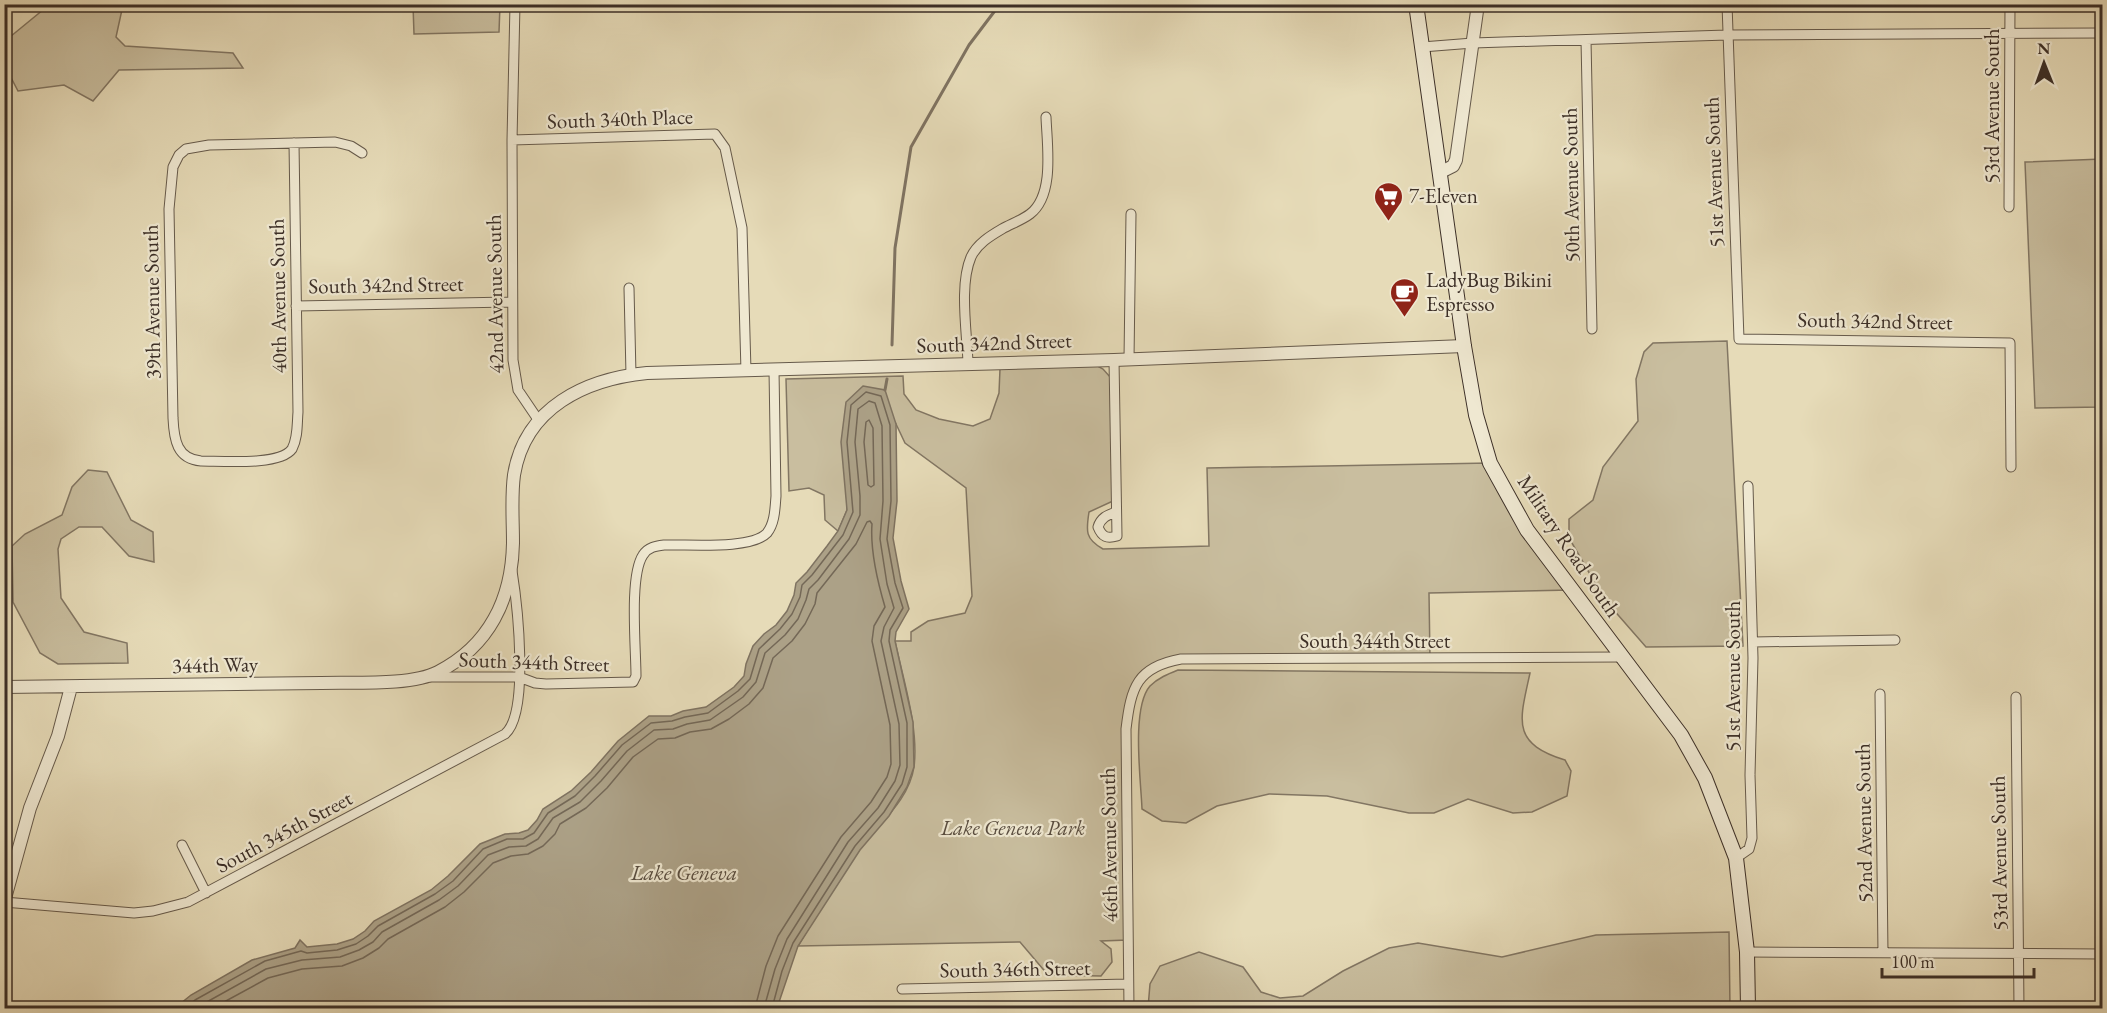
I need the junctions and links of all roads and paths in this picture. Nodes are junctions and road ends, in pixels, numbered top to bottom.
1 (515, 4) edge
2 (1416, 4) edge
3 (1478, 4) edge
4 (1727, 4) edge
5 (2010, 4) edge
6 (2103, 33) edge
7 (2011, 34) junction
8 (1727, 35) junction
9 (1586, 40) junction
10 (1473, 43) junction
11 (1422, 47) junction
12 (1046, 117) dead end
13 (512, 140) junction
14 (294, 143) junction
15 (362, 153) dead end
16 (1441, 172) junction
17 (2009, 207) dead end
18 (1131, 214) dead end
19 (629, 288) dead end
20 (512, 302) junction
21 (296, 306) junction
22 (1592, 329) dead end
23 (1739, 339) joint
24 (1464, 346) junction
25 (1129, 359) junction
26 (1114, 360) junction
27 (968, 363) junction
28 (774, 370) junction
29 (746, 371) junction
30 (631, 375) junction
31 (539, 421) junction
32 (292, 448) joint
33 (2011, 467) dead end
34 (1748, 486) dead end
35 (1116, 512) dead end
36 (511, 565) junction
37 (1895, 640) dead end
38 (1753, 642) junction
39 (1621, 657) junction
40 (427, 677) junction
41 (519, 677) junction
42 (1138, 683) joint
43 (4, 687) edge
44 (71, 687) junction
45 (1880, 694) dead end
46 (2016, 696) dead end
47 (182, 845) dead end
48 (1736, 858) junction
49 (206, 893) junction
50 (4, 902) edge
51 (1747, 952) junction
52 (1883, 952) junction
53 (2018, 952) junction
54 (2103, 954) edge
55 (1128, 984) junction
56 (902, 989) dead end
57 (1129, 1008) edge
58 (1748, 1008) edge
59 (2019, 1008) edge

1 - 13 street, 42nd Avenue South
2 - 11 main road, Military Road South
3 - 10 street
4 - 8 street, 51st Avenue South
5 - 7 street, 53rd Avenue South
6 - 7 street
7 - 8 street
7 - 17 street, 53rd Avenue South
8 - 9 street
8 - 23 street, 51st Avenue South
9 - 10 street
9 - 22 street, 50th Avenue South
10 - 11 street
10 - 16 street
11 - 16 main road, Military Road South
12 - 27 street
13 - 20 street, 42nd Avenue South
13 - 29 street, South 340th Place
14 - 15 street
14 - 21 street, 40th Avenue South
14 - 32 street, 39th Avenue South
16 - 24 main road, Military Road South
18 - 25 street
19 - 30 street
20 - 21 street, South 342nd Street
20 - 31 street, 42nd Avenue South
21 - 32 street, 40th Avenue South
23 - 33 street, South 342nd Street
24 - 25 street, South 342nd Street
24 - 39 main road, Military Road South
25 - 26 street, South 342nd Street
26 - 27 street, South 342nd Street
26 - 35 street
27 - 28 street, South 342nd Street
28 - 29 street, South 342nd Street
28 - 41 street, South 344th Street
29 - 30 street, South 342nd Street
30 - 31 street, South 342nd Street
31 - 36 street
34 - 38 street, 51st Avenue South
36 - 40 street
36 - 41 street
37 - 38 street
38 - 48 street, 51st Avenue South
39 - 42 street, South 344th Street
39 - 48 main road, Military Road South
40 - 41 street, South 344th Street
40 - 44 street, 344th Way
41 - 49 street, South 345th Street
42 - 55 street, 46th Avenue South
43 - 44 street, 344th Way
44 - 50 street
45 - 52 street, 52nd Avenue South
46 - 53 street, 53rd Avenue South
47 - 49 street
48 - 51 main road, Military Road South
49 - 50 street, South 345th Street
51 - 52 street
51 - 58 main road, Military Road South
52 - 53 street
53 - 54 street
53 - 59 street, 53rd Avenue South
55 - 56 street, South 346th Street
55 - 57 street, 46th Avenue South

